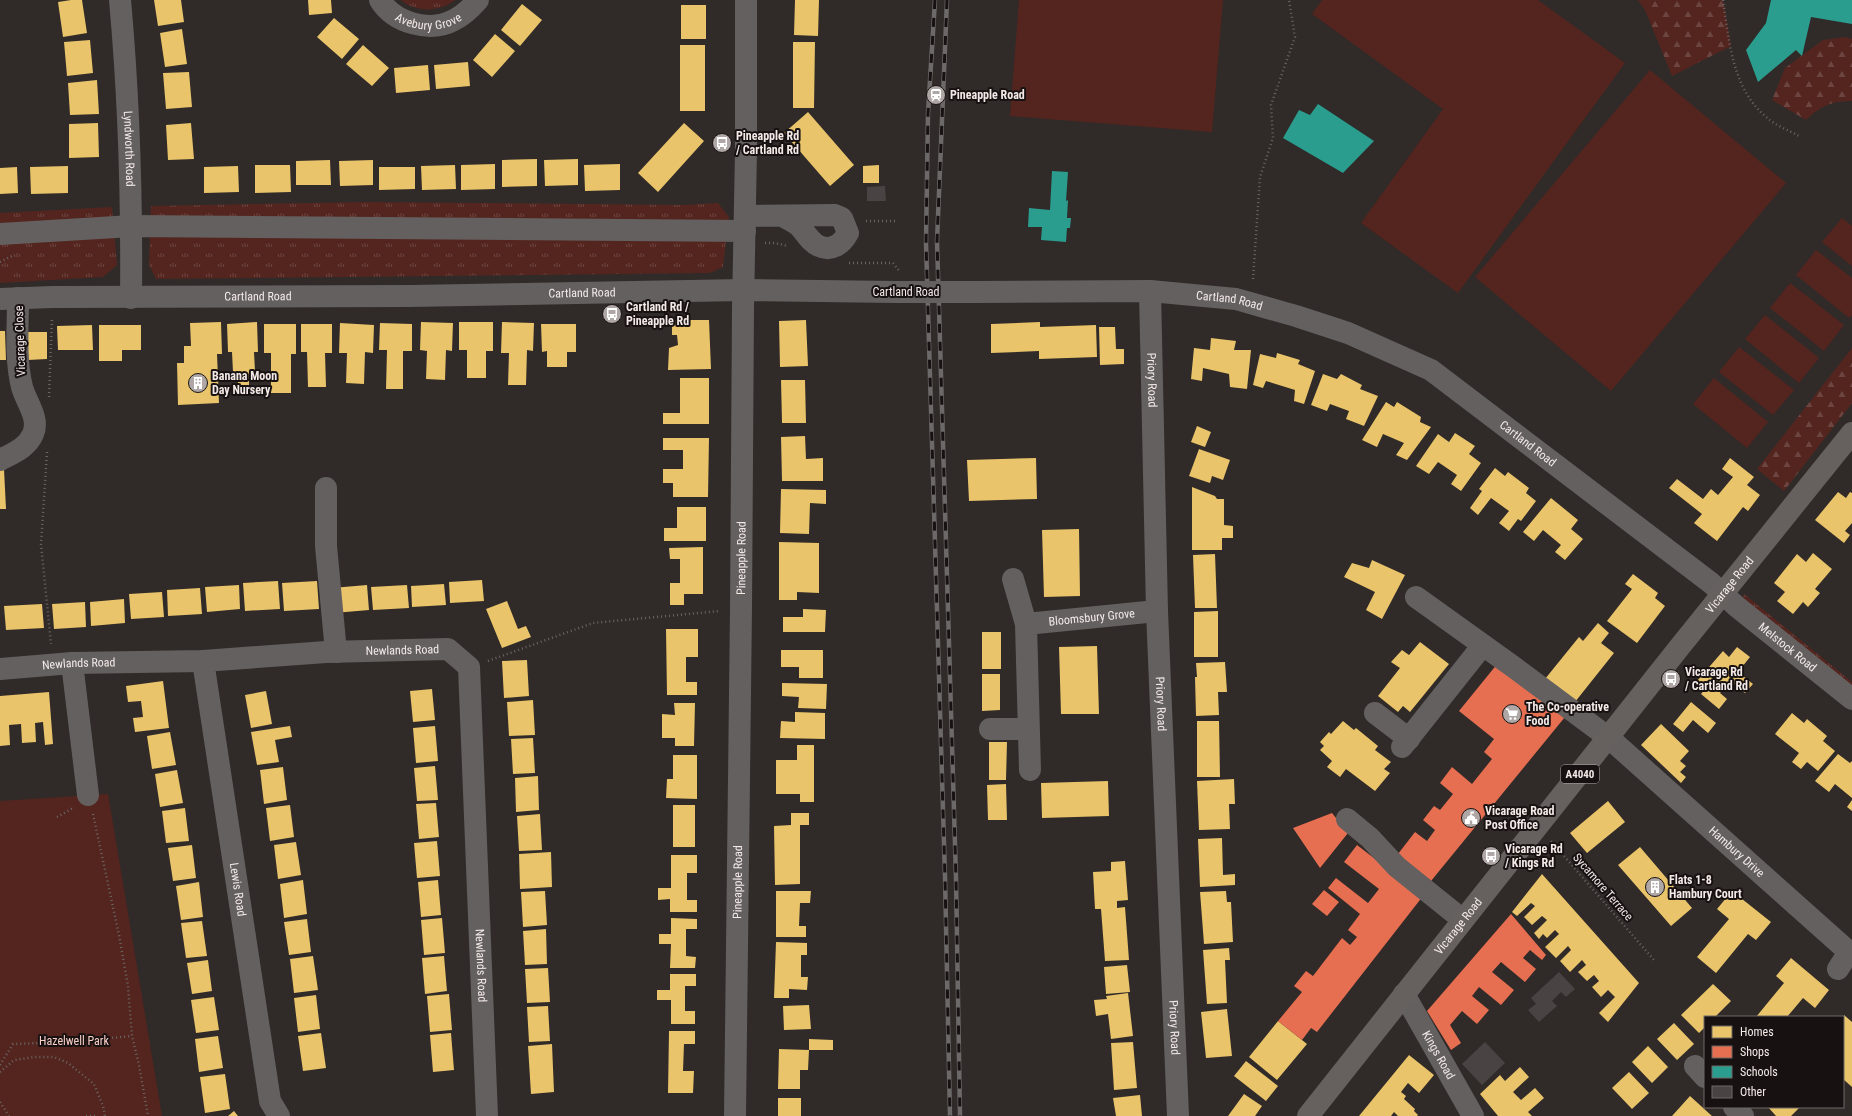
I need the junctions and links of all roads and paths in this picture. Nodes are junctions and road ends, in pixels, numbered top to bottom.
1 (120, 0) edge
2 (380, 0) edge
3 (478, 0) edge
4 (746, 0) edge
5 (1289, 0) edge
6 (1723, 0) edge
7 (1800, 136) dead end
8 (782, 216) dead end
9 (745, 223) junction
10 (132, 226) junction
11 (0, 234) edge
12 (1253, 280) dead end
13 (744, 290) junction
14 (1150, 291) junction
15 (52, 298) junction
16 (131, 298) junction
17 (9, 299) edge
18 (49, 405) dead end
19 (1852, 432) edge
20 (47, 451) dead end
21 (0, 460) edge
22 (326, 488) dead end
23 (1013, 579) dead end
24 (1723, 594) junction
25 (1416, 597) dead end
26 (742, 610) junction
27 (1157, 610) junction
28 (1026, 624) junction
29 (1483, 644) junction
30 (336, 652) junction
31 (203, 661) junction
32 (62, 664) junction
33 (469, 667) junction
34 (0, 669) edge
35 (1852, 699) edge
36 (1375, 713) dead end
37 (990, 729) dead end
38 (1028, 729) junction
39 (1608, 738) junction
40 (1030, 770) dead end
41 (88, 795) joint
42 (1347, 819) dead end
43 (1538, 826) junction
44 (1463, 920) junction
45 (1847, 958) edge
46 (1654, 960) dead end
47 (1404, 994) junction
48 (132, 1036) junction
49 (0, 1064) edge
50 (0, 1072) edge
51 (0, 1102) edge
52 (1735, 1108) edge
53 (9, 1116) edge
54 (86, 1116) edge
55 (96, 1116) edge
56 (104, 1116) edge
57 (148, 1116) edge
58 (279, 1116) edge
59 (487, 1116) edge
60 (735, 1116) edge
61 (1178, 1116) edge
62 (1308, 1116) edge
63 (1473, 1116) edge
64 (1743, 1116) edge

1 - 10 street, Lyndworth Road
2 - 3 street, Avebury Grove
4 - 9 street, Pineapple Road
5 - 12 path
6 - 7 path
8 - 9 street
9 - 10 street
9 - 13 street, Pineapple Road
10 - 11 street
10 - 16 street, Lyndworth Road
13 - 14 street, Cartland Road, bridge
13 - 16 street, Cartland Road
13 - 26 street, Pineapple Road
14 - 24 street, Cartland Road
14 - 27 street, Priory Road
15 - 16 street, Cartland Road
15 - 17 street, Cartland Road
15 - 18 path
17 - 21 street, Vicarage Close
19 - 24 main road, Vicarage Road / A4040
20 - 32 path
22 - 30 street
23 - 28 street
24 - 35 street, Melstock Road
24 - 39 main road, Vicarage Road / A4040
25 - 29 street
26 - 33 path
26 - 60 street, Pineapple Road
27 - 28 street, Bloomsbury Grove
27 - 61 street, Priory Road
28 - 38 street
29 - 36 street
29 - 39 street
30 - 31 street, Newlands Road
30 - 33 street, Newlands Road
31 - 32 street, Newlands Road
31 - 58 street, Lewis Road
32 - 34 street, Newlands Road
32 - 41 street
33 - 59 street, Newlands Road
37 - 38 street
38 - 40 street
39 - 43 main road, Vicarage Road / A4040
39 - 45 street, Hambury Drive
41 - 48 path
42 - 44 street
43 - 44 main road, Vicarage Road / A4040
43 - 46 path, Sycamore Terrace
44 - 47 main road, Vicarage Road / A4040
47 - 62 main road, Vicarage Road / A4040
47 - 63 street, Kings Road
48 - 49 path
48 - 57 path
50 - 56 path
51 - 53 path
52 - 64 street
54 - 55 path

